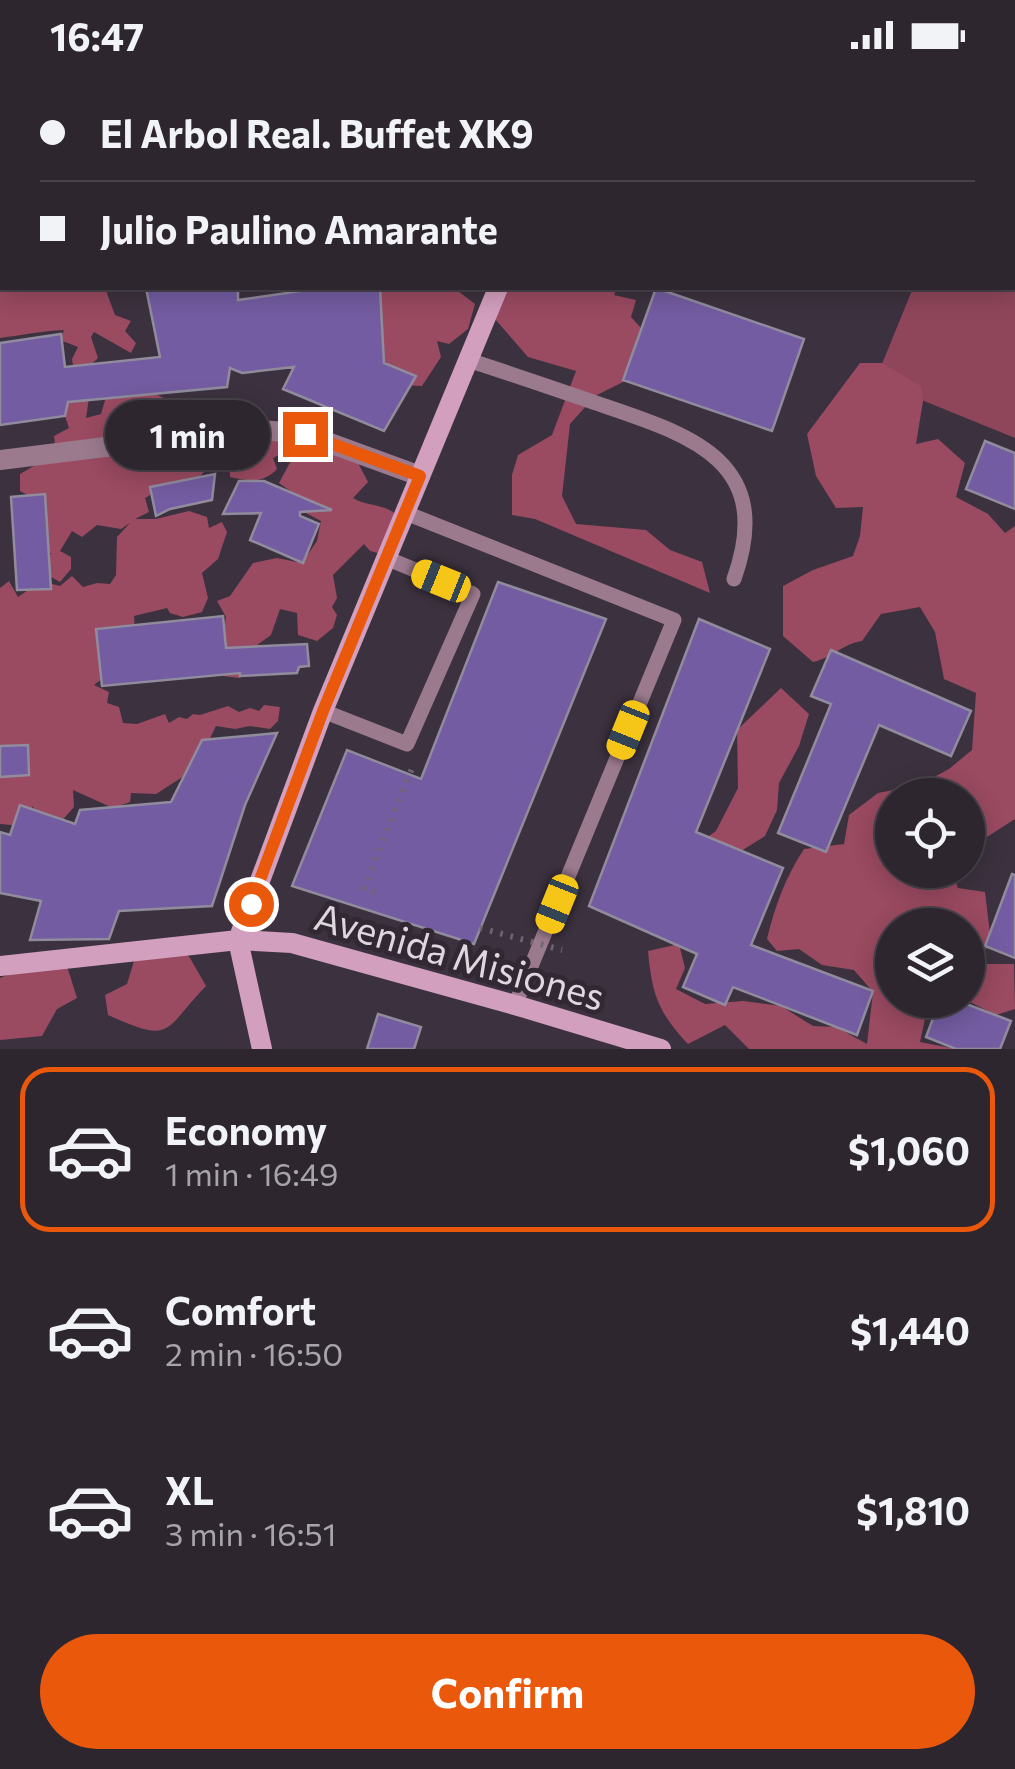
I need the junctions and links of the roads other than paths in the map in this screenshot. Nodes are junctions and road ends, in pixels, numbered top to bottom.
1 (497, 290) edge
2 (468, 360) junction
3 (0, 460) edge
4 (420, 476) junction
5 (406, 513) junction
6 (386, 558) junction
7 (734, 579) dead end
8 (323, 711) junction
9 (238, 940) junction
10 (0, 966) edge
11 (515, 1004) junction
12 (262, 1049) edge
13 (660, 1049) edge

1 - 2 main road
2 - 4 main road
2 - 7 lane
3 - 4 street
4 - 5 main road
5 - 6 main road
5 - 11 lane
6 - 8 main road
6 - 8 lane
8 - 9 main road
9 - 10 main road, Avenida Misiones
9 - 11 main road, Avenida Misiones
9 - 12 main road
11 - 13 main road, Avenida Misiones

